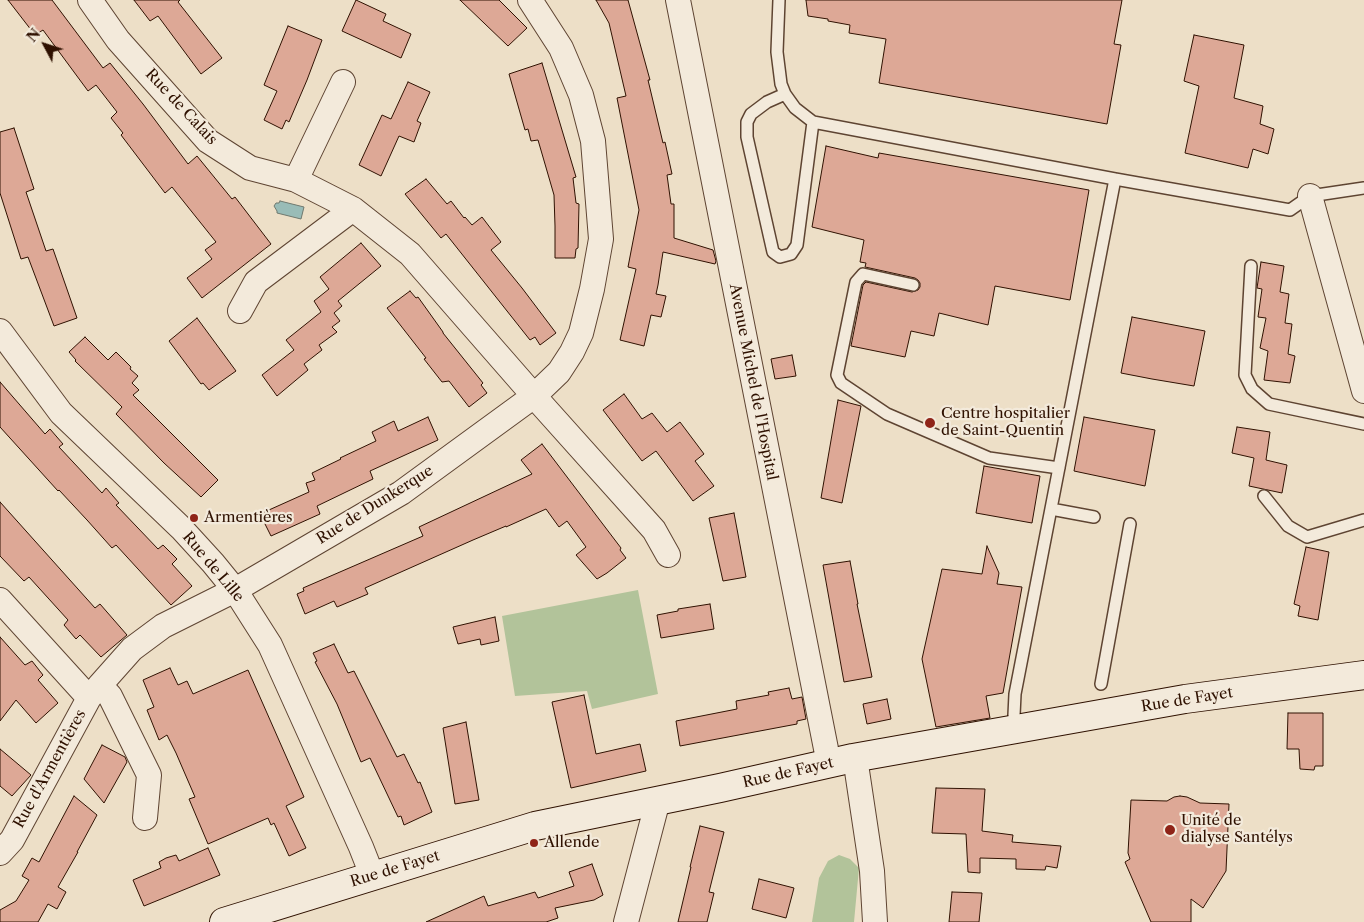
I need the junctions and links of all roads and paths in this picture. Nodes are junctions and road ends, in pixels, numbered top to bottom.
1 (90, 0) edge
2 (530, 0) edge
3 (678, 0) edge
4 (779, 0) edge
5 (343, 82) dead end
6 (785, 94) junction
7 (813, 122) junction
8 (1115, 179) junction
9 (296, 180) junction
10 (1364, 188) edge
11 (1310, 196) junction
12 (353, 209) junction
13 (1251, 266) dead end
14 (913, 285) dead end
15 (240, 311) dead end
16 (0, 331) edge
17 (1364, 391) edge
18 (534, 396) junction
19 (1364, 424) edge
20 (1059, 468) junction
21 (1264, 496) dead end
22 (1051, 509) junction
23 (1094, 517) dead end
24 (1364, 520) edge
25 (1130, 524) dead end
26 (668, 555) dead end
27 (235, 590) junction
28 (0, 600) edge
29 (1364, 675) edge
30 (1101, 684) dead end
31 (95, 692) junction
32 (1016, 730) junction
33 (841, 761) junction
34 (658, 800) junction
35 (145, 818) dead end
36 (4, 841) edge
37 (372, 876) junction
38 (224, 922) edge
39 (626, 922) edge
40 (875, 922) edge

1 - 9 street, Rue de Calais
2 - 18 street, Rue de Dunkerque
3 - 33 street, Avenue Michel de l'Hospital
4 - 6 lane
5 - 9 street
6 - 7 lane
6 - 7 lane
7 - 8 lane
8 - 11 lane
8 - 20 lane
9 - 12 street, Rue de Calais
10 - 11 lane
11 - 17 street
12 - 15 street
12 - 18 street, Rue de Calais
13 - 19 lane
14 - 20 lane
16 - 27 street, Rue de Lille
18 - 26 street
18 - 27 street, Rue de Dunkerque
20 - 22 lane
21 - 24 lane
22 - 23 lane
22 - 32 lane
25 - 30 lane
27 - 31 street, Rue d'Armentières
27 - 37 street, Rue de Lille
28 - 31 street
29 - 32 main road, Rue de Fayet
31 - 35 street
31 - 36 street, Rue d'Armentières
32 - 33 main road, Rue de Fayet
33 - 34 main road, Rue de Fayet
33 - 40 street, Avenue Michel de l'Hospital
34 - 37 main road, Rue de Fayet
34 - 39 street
37 - 38 main road, Rue de Fayet

